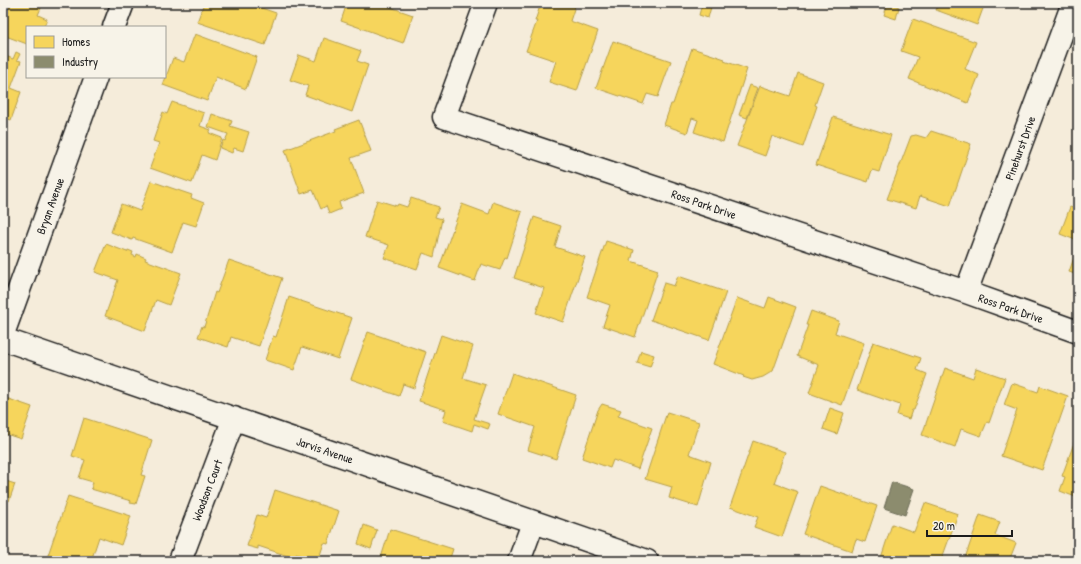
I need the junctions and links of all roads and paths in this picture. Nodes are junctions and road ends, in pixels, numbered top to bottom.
1 (123, 3) edge
2 (486, 3) edge
3 (1073, 3) edge
4 (114, 26) edge
5 (96, 78) edge
6 (966, 292) junction
7 (1078, 332) edge
8 (3, 334) edge
9 (3, 339) edge
10 (234, 418) junction
11 (533, 523) junction
12 (180, 561) edge
13 (519, 561) edge
14 (647, 561) edge

1 - 4 street
2 - 6 street, Ross Park Drive
3 - 6 street, Pinehurst Drive
5 - 8 street, Bryan Avenue
6 - 7 street, Ross Park Drive
9 - 10 street, Jarvis Avenue
10 - 11 street, Jarvis Avenue
10 - 12 street, Woodson Court
11 - 13 street
11 - 14 street, Jarvis Avenue

